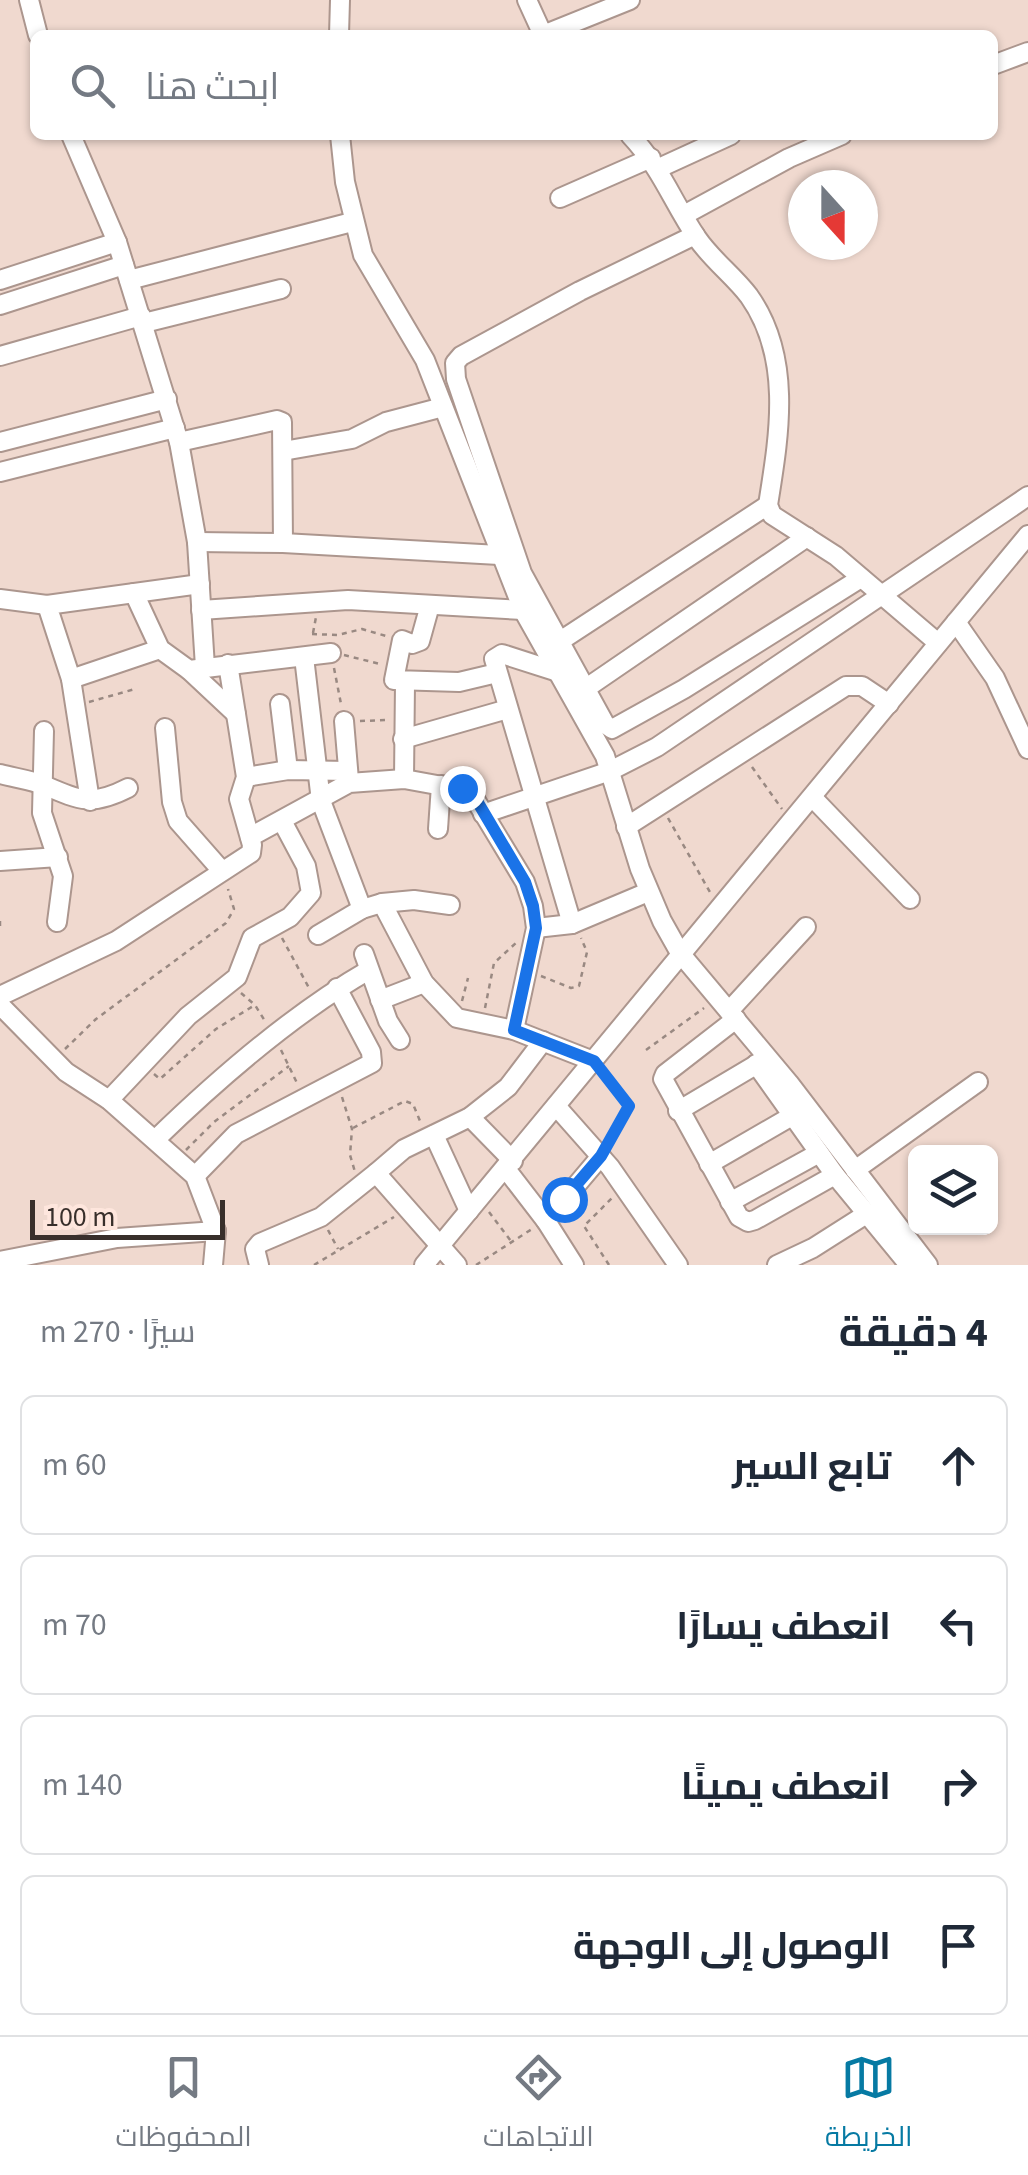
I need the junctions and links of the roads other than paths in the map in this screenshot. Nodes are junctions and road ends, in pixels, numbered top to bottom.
1 (30, 0) edge
2 (340, 0) edge
3 (527, 0) edge
4 (630, 0) edge
5 (37, 30) edge
6 (339, 30) edge
7 (542, 30) edge
8 (556, 30) edge
9 (1028, 52) edge
10 (998, 63) edge
11 (74, 140) edge
12 (341, 140) edge
13 (634, 140) edge
14 (717, 140) edge
15 (830, 140) edge
16 (655, 163) junction
17 (560, 198) dead end
18 (684, 214) junction
19 (352, 222) junction
20 (695, 234) junction
21 (117, 242) junction
22 (127, 272) junction
23 (0, 280) edge
24 (282, 289) dead end
25 (0, 305) edge
26 (142, 319) junction
27 (0, 356) edge
28 (167, 399) junction
29 (443, 407) junction
30 (177, 435) junction
31 (0, 442) edge
32 (284, 451) junction
33 (0, 472) edge
34 (1028, 496) edge
35 (768, 506) junction
36 (1028, 535) edge
37 (807, 537) junction
38 (197, 542) junction
39 (283, 543) junction
40 (499, 555) junction
41 (860, 578) junction
42 (200, 584) junction
43 (134, 593) junction
44 (881, 595) junction
45 (0, 598) edge
46 (47, 605) junction
47 (430, 605) junction
48 (201, 610) junction
49 (522, 610) junction
50 (956, 622) junction
51 (938, 643) junction
52 (552, 647) junction
53 (160, 650) junction
54 (331, 653) road end
55 (304, 656) junction
56 (228, 664) junction
57 (197, 668) junction
58 (558, 672) junction
59 (497, 673) junction
60 (401, 675) junction
61 (71, 679) junction
62 (585, 689) junction
63 (280, 704) dead end
64 (889, 704) junction
65 (508, 709) junction
66 (236, 714) junction
67 (344, 720) road end
68 (166, 728) dead end
69 (403, 730) junction
70 (44, 731) dead end
71 (1028, 749) edge
72 (288, 770) junction
73 (316, 770) junction
74 (610, 772) junction
75 (0, 774) edge
76 (246, 777) junction
77 (348, 777) junction
78 (404, 779) junction
79 (441, 784) junction
80 (43, 785) junction
81 (128, 788) dead end
82 (536, 798) junction
83 (812, 798) junction
84 (90, 801) junction
85 (322, 801) junction
86 (484, 814) junction
87 (282, 822) junction
88 (626, 827) junction
89 (438, 829) dead end
90 (250, 837) junction
91 (58, 857) junction
92 (0, 861) edge
93 (222, 871) junction
94 (648, 892) junction
95 (910, 899) dead end
96 (382, 903) junction
97 (450, 905) dead end
98 (362, 910) junction
99 (56, 922) dead end
100 (572, 924) junction
101 (806, 926) dead end
102 (536, 928) junction
103 (318, 936) dead end
104 (680, 954) junction
105 (424, 983) junction
106 (337, 988) junction
107 (0, 996) edge
108 (380, 1000) junction
109 (0, 1005) edge
110 (728, 1009) junction
111 (514, 1030) junction
112 (400, 1040) dead end
113 (543, 1040) junction
114 (594, 1061) junction
115 (762, 1061) junction
116 (978, 1082) dead end
117 (108, 1100) junction
118 (556, 1106) junction
119 (678, 1111) junction
120 (792, 1116) junction
121 (470, 1118) junction
122 (430, 1137) junction
123 (156, 1139) junction
124 (819, 1153) junction
125 (601, 1156) junction
126 (709, 1164) junction
127 (509, 1166) junction
128 (855, 1170) junction
129 (376, 1172) junction
130 (835, 1174) junction
131 (195, 1176) junction
132 (730, 1202) junction
133 (475, 1205) junction
134 (868, 1213) junction
135 (546, 1220) junction
136 (216, 1231) junction
137 (441, 1245) junction
138 (0, 1261) edge
139 (572, 1264) edge
140 (905, 1264) edge
141 (213, 1265) edge
142 (258, 1265) edge
143 (424, 1265) edge
144 (456, 1265) edge
145 (678, 1265) edge
146 (777, 1265) edge
147 (928, 1265) edge

1 - 5 street
2 - 6 street
3 - 7 street
4 - 8 street
9 - 10 street
11 - 21 street
12 - 19 street
13 - 16 street
14 - 16 street
15 - 18 street
16 - 17 street
16 - 18 street
18 - 20 street
19 - 22 street
19 - 29 street
20 - 35 street
20 - 52 street
21 - 22 street
21 - 23 street
22 - 25 street
22 - 26 street
24 - 26 street
26 - 27 street
26 - 28 street
28 - 30 street
28 - 31 street
29 - 32 street
29 - 40 street
30 - 32 street
30 - 33 street
30 - 38 street
32 - 39 street
34 - 44 street
35 - 37 street
35 - 52 street
36 - 50 street
37 - 41 street
37 - 62 street
38 - 39 street
38 - 42 street
39 - 40 street
40 - 49 street
41 - 44 street
41 - 62 street
42 - 43 street
42 - 48 street
43 - 46 street
43 - 53 street
44 - 51 street
44 - 74 street
45 - 46 street
46 - 61 street
47 - 48 street
47 - 49 street
47 - 60 street
48 - 57 street
49 - 52 street
50 - 51 street
50 - 71 street
51 - 64 street
52 - 58 street
52 - 62 street
53 - 57 street
53 - 61 street
54 - 55 street
55 - 56 street
55 - 73 street
56 - 57 street
56 - 66 street
57 - 66 street
58 - 59 street
58 - 74 street
59 - 60 street
59 - 65 street
60 - 69 street
61 - 84 street
63 - 72 street
64 - 83 street
64 - 88 street
65 - 69 street
65 - 82 street
66 - 76 street
67 - 77 street
68 - 93 street
69 - 78 street
70 - 80 street
72 - 73 street
72 - 76 street
73 - 77 street
73 - 85 street
74 - 82 street
74 - 88 street
75 - 80 street
76 - 90 street
77 - 78 street
77 - 85 street
78 - 79 street
79 - 86 street
79 - 89 street
80 - 84 street
80 - 91 street
81 - 84 street
82 - 86 street
82 - 100 street
83 - 95 street
83 - 104 street
85 - 87 street
85 - 98 street
86 - 102 street
87 - 90 street
87 - 117 street
88 - 94 street
90 - 93 street
91 - 92 street
91 - 99 street
93 - 107 street
94 - 100 street
94 - 104 street
96 - 97 street
96 - 98 street
96 - 105 street
98 - 103 street
100 - 102 street
101 - 110 street
102 - 111 street
104 - 110 street
104 - 114 street
105 - 108 street
105 - 111 street
106 - 108 street
106 - 123 street
106 - 131 street
108 - 112 street
109 - 117 street
110 - 115 street
110 - 119 street
111 - 113 street
113 - 114 street
113 - 121 street
114 - 118 street
115 - 119 street
115 - 120 street
115 - 128 street
116 - 128 street
117 - 123 street
118 - 125 street
118 - 127 street
119 - 126 street
120 - 124 street
120 - 126 street
121 - 122 street
121 - 127 street
122 - 129 street
122 - 133 street
123 - 131 street
124 - 130 street
124 - 132 street
125 - 135 street
125 - 145 street
126 - 132 street
127 - 133 street
127 - 135 street
128 - 147 street
129 - 137 street
129 - 142 street
130 - 132 street
130 - 134 street
131 - 136 street
133 - 137 street
134 - 140 street
134 - 146 street
135 - 139 street
136 - 138 street
136 - 141 street
137 - 143 street
137 - 144 street

